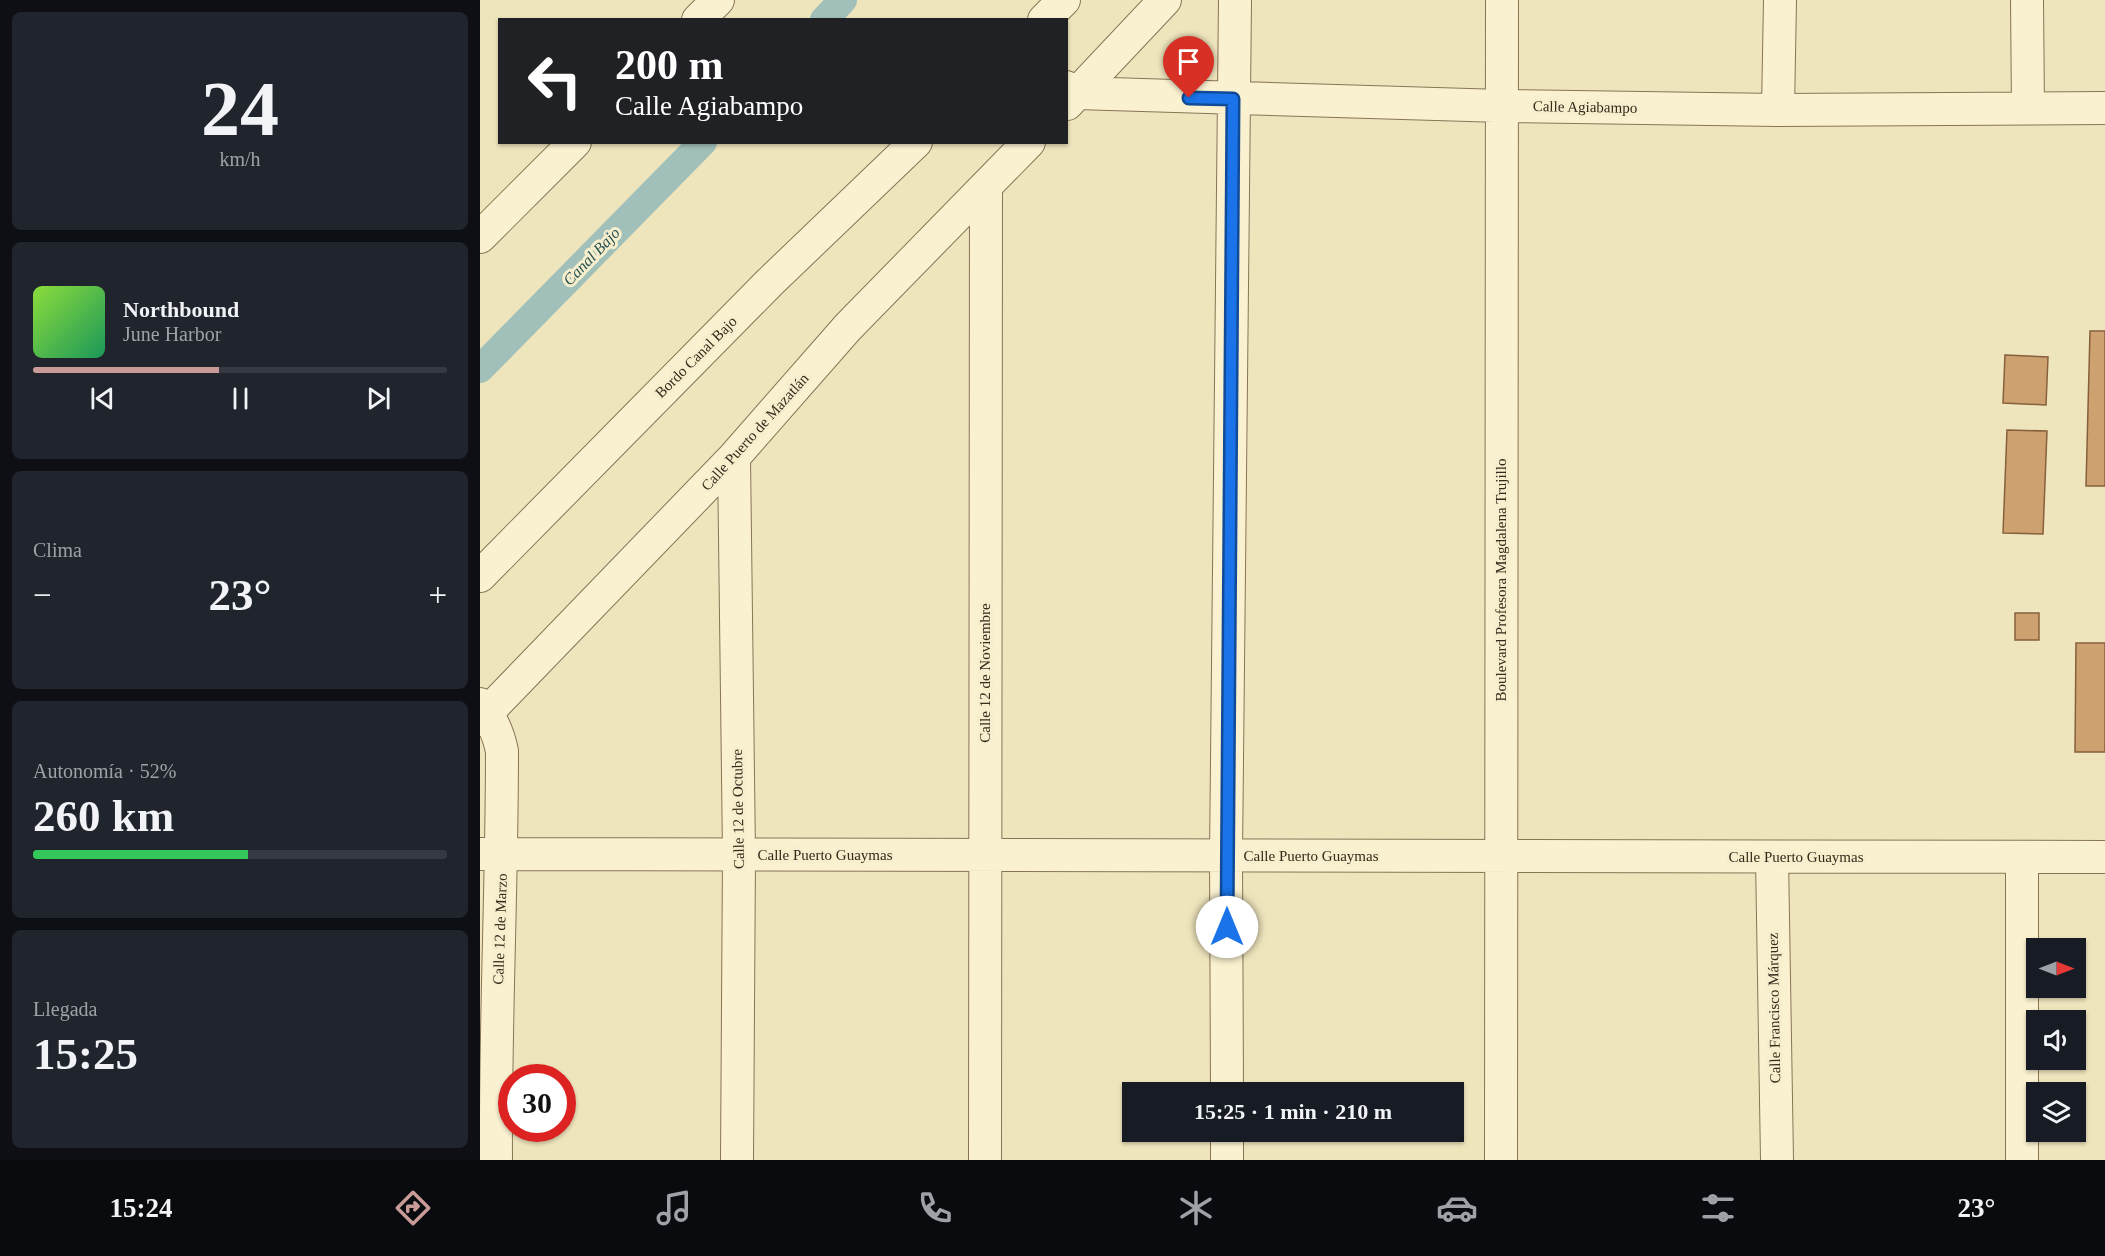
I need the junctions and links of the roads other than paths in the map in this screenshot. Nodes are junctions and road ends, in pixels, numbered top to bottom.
1 (718, 0) edge
2 (1064, 0) edge
3 (1165, 0) edge
4 (1235, 0) edge
5 (1502, 0) edge
6 (1780, 0) edge
7 (2027, 0) edge
8 (700, 18) edge
9 (1046, 18) edge
10 (1070, 95) edge
11 (1233, 99) junction
12 (1502, 106) junction
13 (2028, 108) junction
14 (2105, 108) edge
15 (1778, 110) junction
16 (573, 144) edge
17 (914, 144) edge
18 (1027, 144) edge
19 (986, 186) junction
20 (480, 237) edge
21 (734, 457) junction
22 (480, 576) edge
23 (482, 713) edge
24 (491, 854) edge
25 (739, 855) junction
26 (985, 855) junction
27 (1226, 856) junction
28 (1501, 856) junction
29 (1772, 857) junction
30 (2022, 857) junction
31 (2105, 857) edge
32 (1227, 1082) edge
33 (1227, 1142) edge
34 (496, 1160) edge
35 (737, 1160) edge
36 (984, 1160) edge
37 (1227, 1160) edge
38 (1501, 1160) edge
39 (1777, 1160) edge
40 (2022, 1160) edge

1 - 8 street
2 - 9 street
3 - 10 street
4 - 11 street
5 - 12 street, Boulevard Profesora Magdalena Trujillo
6 - 15 street
7 - 13 street
10 - 11 street, Calle Agiabampo
11 - 12 street, Calle Agiabampo
11 - 27 street
12 - 15 street, Calle Agiabampo
12 - 28 street, Boulevard Profesora Magdalena Trujillo
13 - 14 street, Calle Agiabampo
13 - 15 street, Calle Agiabampo
16 - 20 street
17 - 22 street, Bordo Canal Bajo
18 - 19 street, Calle Puerto de Mazatlán
19 - 21 street, Calle Puerto de Mazatlán
19 - 26 street, Calle 12 de Noviembre
21 - 23 street, Calle Puerto de Mazatlán
21 - 25 street, Calle 12 de Octubre
23 - 24 street, Calle 12 de Marzo
24 - 25 street, Calle Puerto Guaymas
24 - 34 street, Calle 12 de Marzo
25 - 26 street, Calle Puerto Guaymas
25 - 35 street, Calle 12 de Octubre
26 - 27 street, Calle Puerto Guaymas
26 - 36 street, Calle 12 de Noviembre
27 - 28 street, Calle Puerto Guaymas
27 - 32 street
28 - 29 street, Calle Puerto Guaymas
28 - 38 street, Boulevard Profesora Magdalena Trujillo
29 - 30 street, Calle Puerto Guaymas
29 - 39 street, Calle Francisco Márquez
30 - 31 street, Calle Puerto Guaymas
30 - 40 street
33 - 37 street

